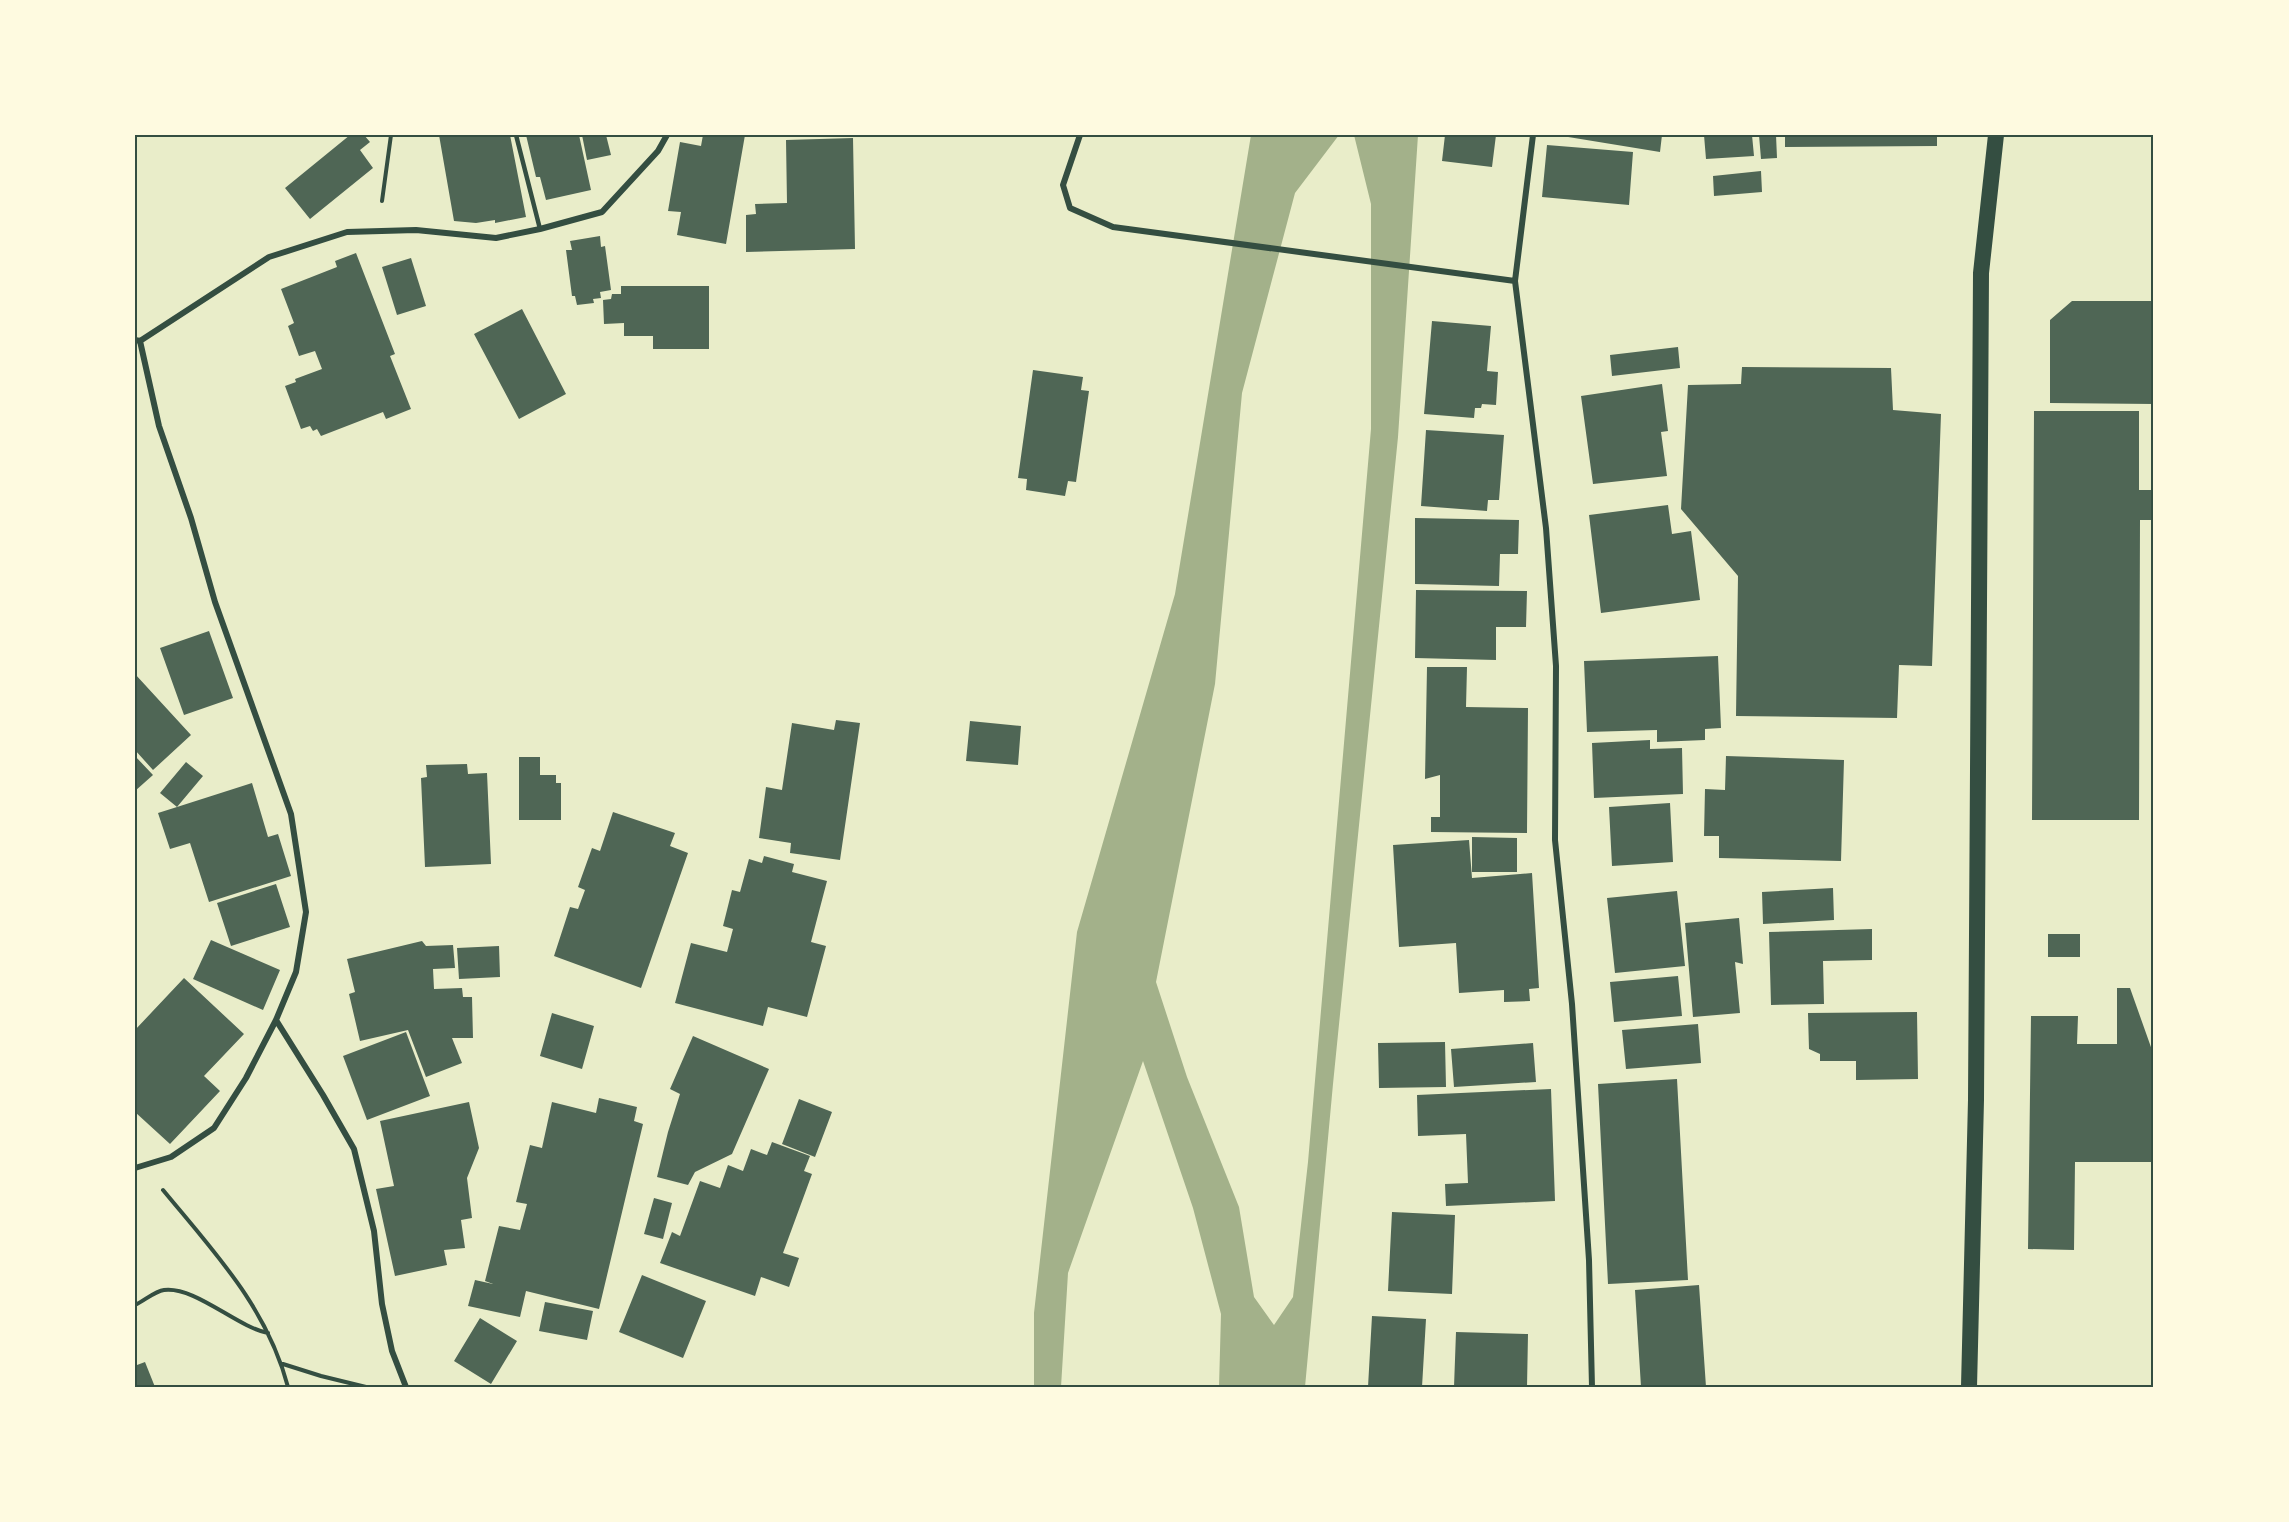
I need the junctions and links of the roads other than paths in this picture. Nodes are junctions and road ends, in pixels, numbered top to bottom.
1 (516, 135) edge
2 (667, 135) edge
3 (1080, 135) edge
4 (1533, 135) edge
5 (1996, 135) edge
6 (540, 230) junction
7 (1515, 281) junction
8 (137, 341) edge
9 (276, 1020) junction
10 (135, 1168) edge
11 (406, 1387) edge
12 (1592, 1387) edge
13 (1969, 1387) edge

1 - 6 lane
2 - 6 street
3 - 7 street
4 - 7 street
5 - 13 highway
6 - 8 street
7 - 12 street
8 - 9 street
9 - 10 street
9 - 11 street

